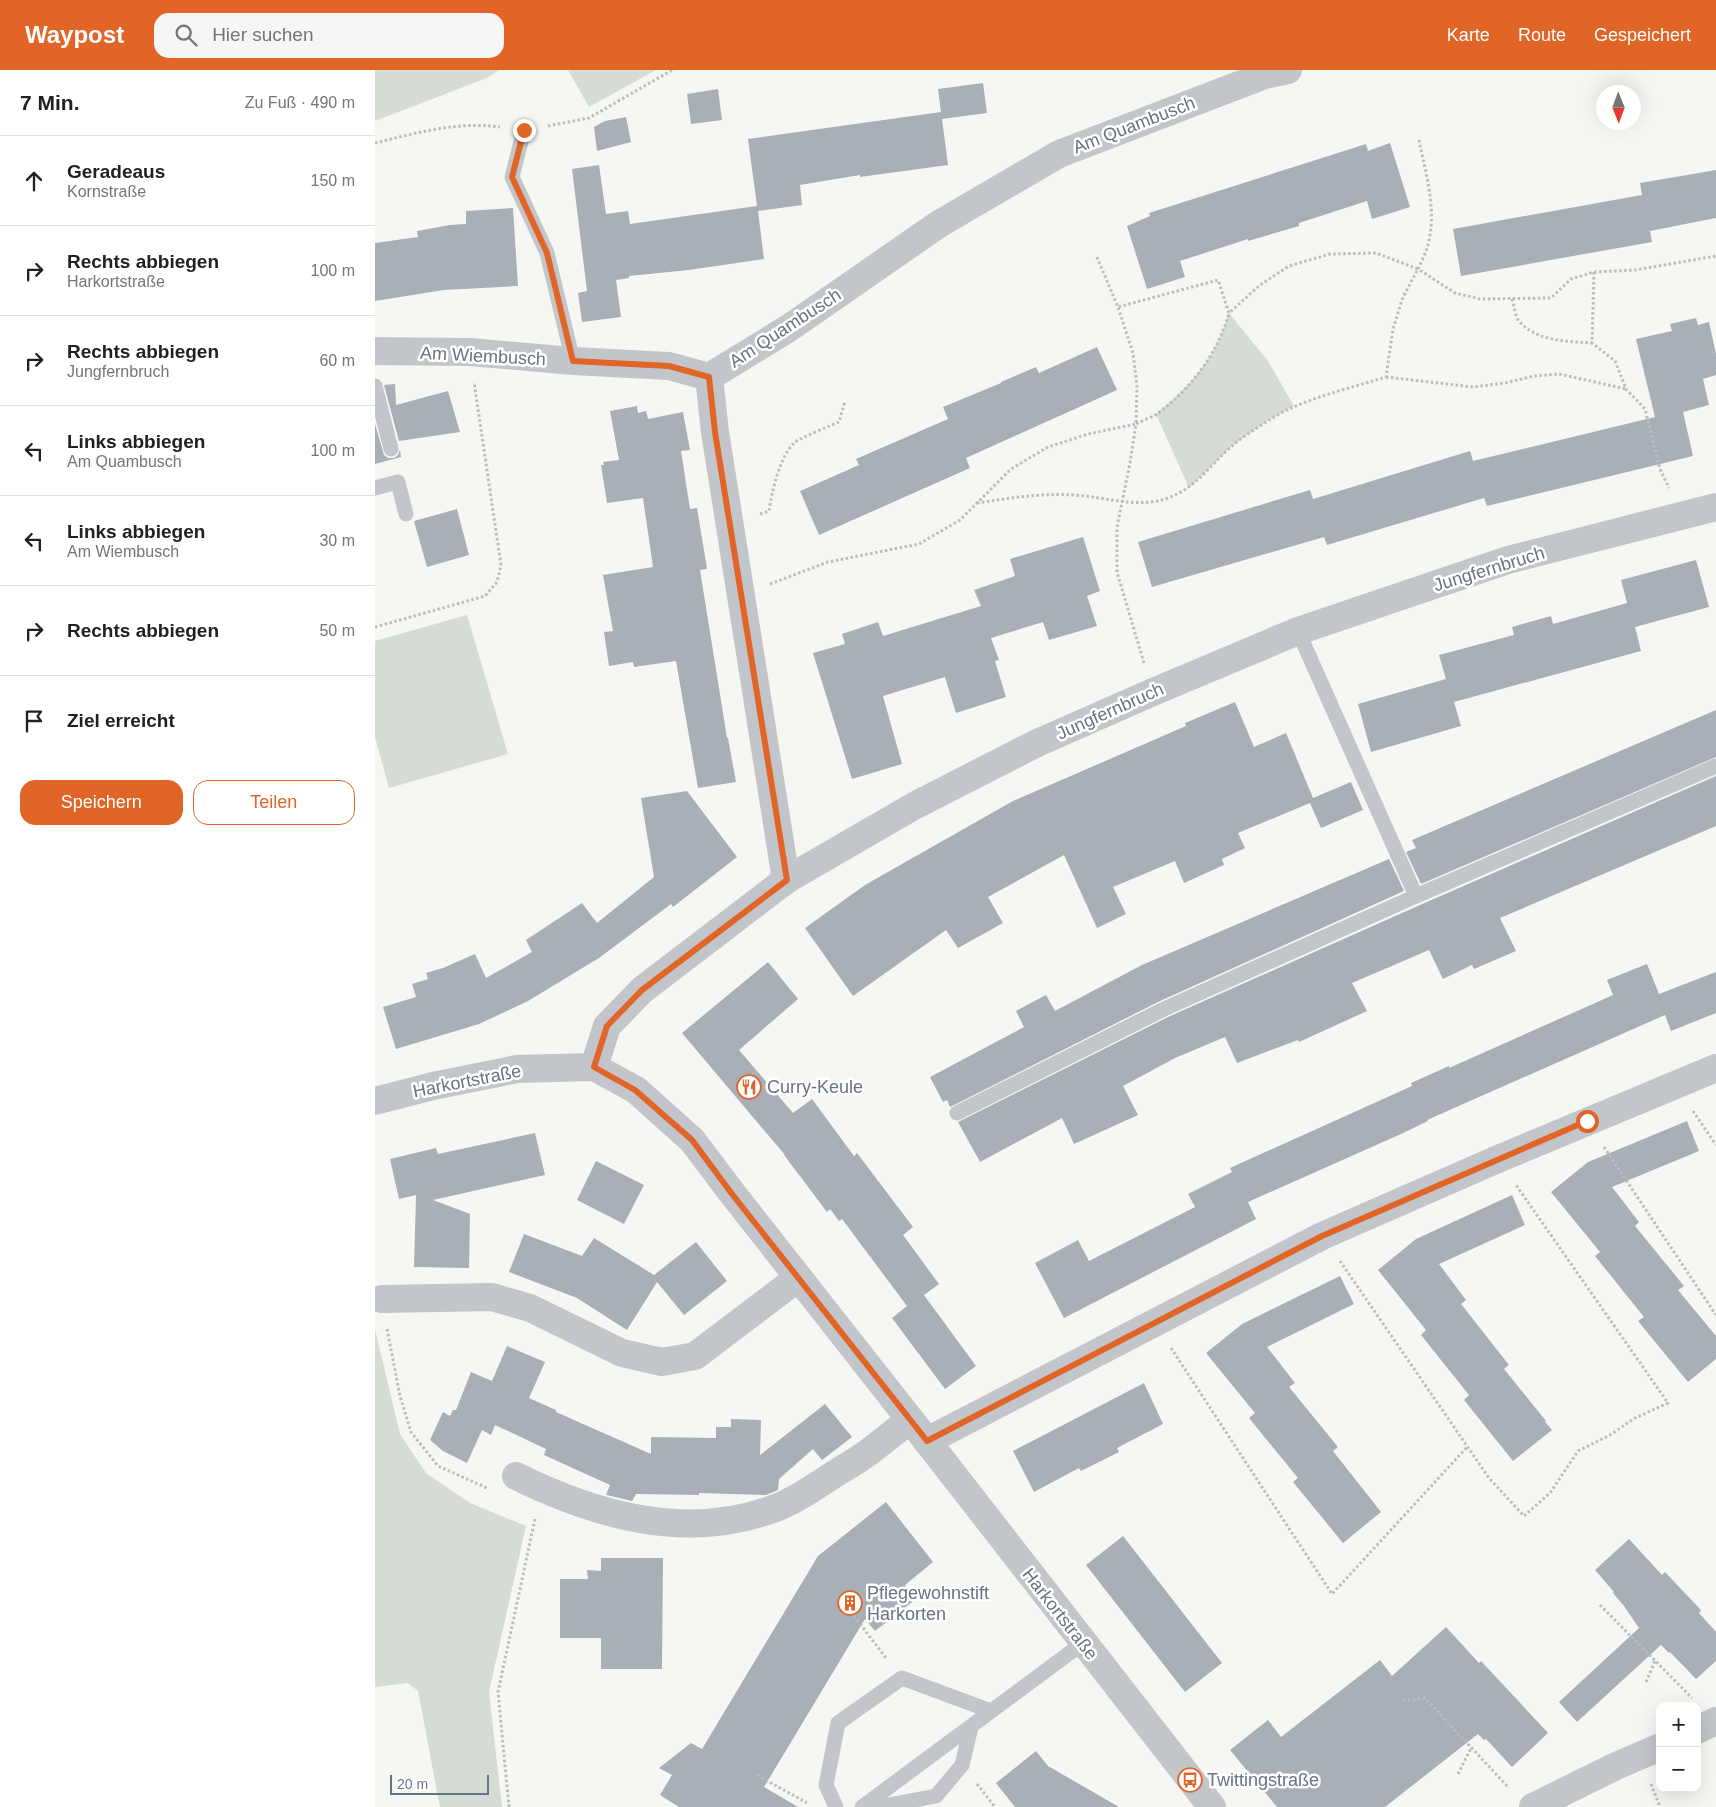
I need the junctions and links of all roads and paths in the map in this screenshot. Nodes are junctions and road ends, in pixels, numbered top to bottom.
1 (672, 70) edge
2 (1288, 70) edge
3 (524, 130) junction
4 (1419, 140) dead end
5 (375, 143) edge
6 (1096, 255) dead end
7 (1716, 256) edge
8 (1418, 269) junction
9 (1594, 272) junction
10 (1512, 298) junction
11 (1118, 307) junction
12 (1229, 313) junction
13 (1592, 343) junction
14 (375, 351) edge
15 (470, 352) junction
16 (573, 361) junction
17 (709, 377) junction
18 (1386, 377) junction
19 (375, 386) edge
20 (1626, 389) junction
21 (845, 401) dead end
22 (1136, 424) junction
23 (391, 449) dead end
24 (375, 488) edge
25 (1121, 502) junction
26 (977, 503) junction
27 (1716, 507) edge
28 (406, 514) dead end
29 (1674, 518) junction
30 (730, 521) junction
31 (741, 590) junction
32 (375, 627) edge
33 (1298, 631) junction
34 (1153, 692) junction
35 (1716, 766) edge
36 (787, 880) junction
37 (1416, 896) junction
38 (594, 1067) junction
39 (1716, 1068) edge
40 (1674, 1084) junction
41 (375, 1101) edge
42 (957, 1112) dead end
43 (1587, 1121) junction
44 (1716, 1145) edge
45 (1498, 1159) junction
46 (1322, 1236) junction
47 (798, 1278) junction
48 (382, 1299) joint
49 (1716, 1315) edge
50 (1154, 1322) junction
51 (910, 1420) junction
52 (927, 1441) junction
53 (1468, 1446) junction
54 (515, 1476) dead end
55 (490, 1490) dead end
56 (535, 1515) dead end
57 (1600, 1605) dead end
58 (851, 1612) dead end
59 (1083, 1643) junction
60 (1655, 1661) junction
61 (902, 1678) junction
62 (1646, 1682) dead end
63 (1403, 1702) dead end
64 (991, 1711) junction
65 (1709, 1724) edge
66 (971, 1727) junction
67 (1471, 1748) junction
68 (1656, 1749) edge
69 (1457, 1774) dead end
70 (757, 1775) dead end
71 (1524, 1800) edge
72 (509, 1807) edge
73 (815, 1807) edge
74 (836, 1807) edge
75 (862, 1807) edge
76 (878, 1807) edge
77 (1212, 1807) edge

1 - 3 path
2 - 17 street, Am Quambusch
3 - 5 path
3 - 16 lane
4 - 8 path
6 - 11 path
7 - 9 path
8 - 10 path
8 - 12 path
8 - 18 path
9 - 10 path
9 - 13 path
10 - 13 path
11 - 12 path
11 - 22 path
12 - 22 path
13 - 20 path
14 - 15 street, Am Wiembusch
15 - 16 street, Am Wiembusch
15 - 32 path
16 - 17 street, Am Wiembusch
17 - 30 street, Am Quambusch
18 - 20 path
18 - 25 path
19 - 23 lane
20 - 29 path
21 - 30 path
22 - 25 path
22 - 26 path
24 - 28 lane
25 - 26 path
25 - 34 path
26 - 31 path
27 - 29 street, Jungfernbruch
29 - 33 street, Jungfernbruch
30 - 31 street, Am Quambusch
31 - 36 street, Am Quambusch
33 - 34 street, Jungfernbruch
33 - 37 lane
34 - 36 street, Jungfernbruch
35 - 37 lane
36 - 38 street, Jungfernbruch
37 - 42 lane
38 - 41 street, Harkortstraße
38 - 47 street, Harkortstraße
39 - 40 street
40 - 43 street
40 - 44 path
43 - 45 street
43 - 49 path
45 - 46 street
45 - 53 path
46 - 50 street
46 - 53 path
47 - 48 street
47 - 51 street, Harkortstraße
48 - 55 path
50 - 52 street
50 - 53 path
51 - 52 street, Harkortstraße
51 - 54 street
52 - 59 street, Harkortstraße
56 - 72 path
57 - 60 path
58 - 61 path
59 - 64 lane
59 - 77 street, Harkortstraße
60 - 62 path
60 - 65 path
61 - 64 lane
61 - 74 lane
63 - 67 path
64 - 66 lane
66 - 75 lane
66 - 76 lane
67 - 69 path
67 - 71 path
68 - 71 street
70 - 73 path

